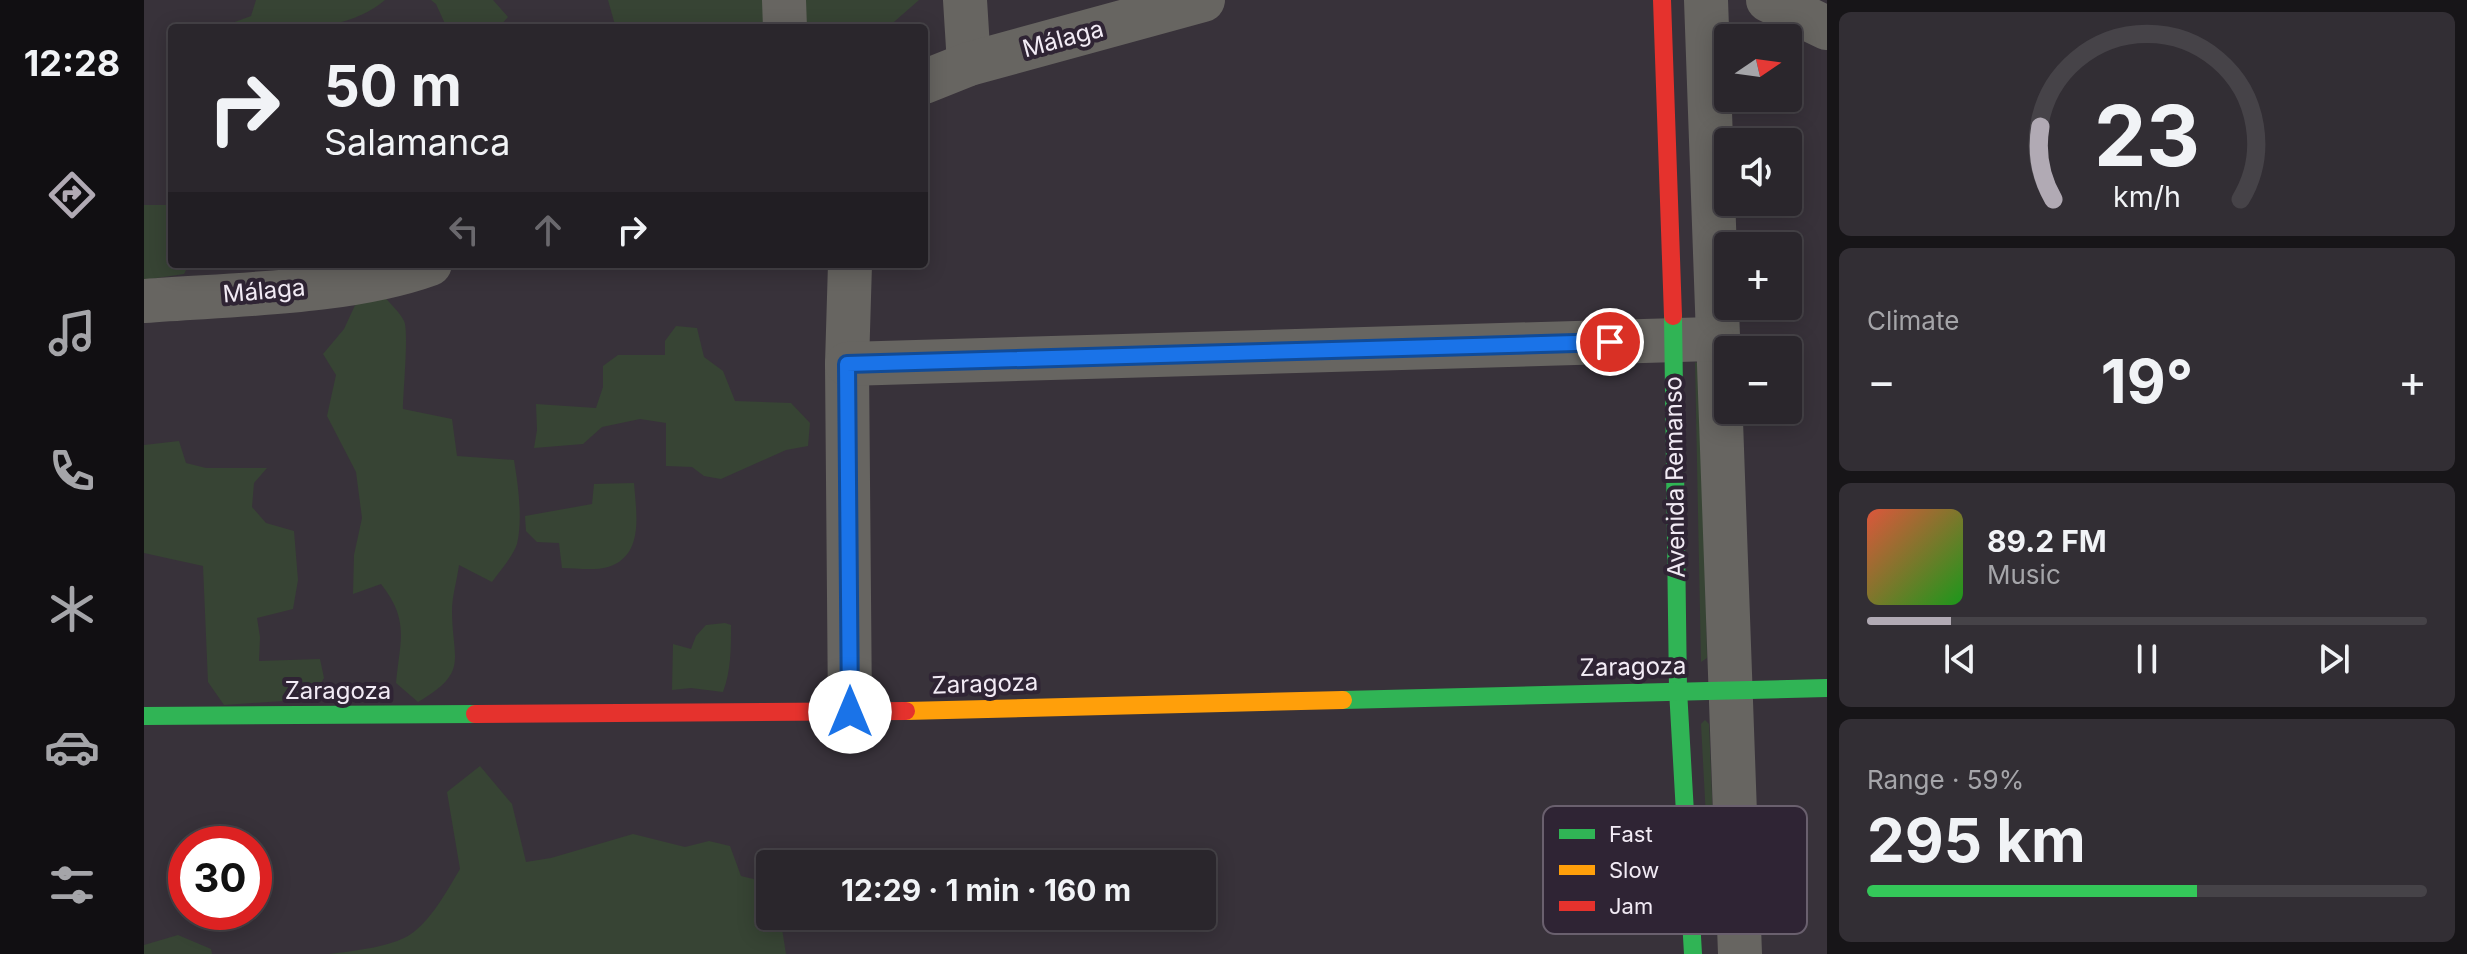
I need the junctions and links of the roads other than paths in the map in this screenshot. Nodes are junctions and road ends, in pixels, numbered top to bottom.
1 (784, 0) edge
2 (965, 0) edge
3 (1203, 0) edge
4 (1662, 0) edge
5 (1706, 0) edge
6 (1768, 0) edge
7 (785, 24) edge
8 (1827, 28) edge
9 (969, 64) junction
10 (928, 80) edge
11 (419, 268) edge
12 (850, 268) edge
13 (144, 301) edge
14 (1718, 336) edge
15 (1714, 338) edge
16 (1674, 340) junction
17 (847, 364) junction
18 (1721, 424) edge
19 (1827, 688) edge
20 (1730, 689) junction
21 (1678, 690) junction
22 (850, 712) junction
23 (144, 716) edge
24 (1685, 806) edge
25 (1734, 806) edge
26 (1692, 934) edge
27 (1739, 934) edge
28 (1693, 954) edge
29 (1740, 954) edge

1 - 7 street
2 - 9 street
3 - 9 street, Málaga
4 - 16 street, Avenida Remanso
5 - 14 street, Avenida Remanso
6 - 8 street
9 - 10 street, Málaga
11 - 13 street, Málaga
12 - 17 street
15 - 16 street
16 - 17 street
16 - 21 street, Avenida Remanso
17 - 22 street
18 - 20 street, Avenida Remanso
19 - 20 street, Zaragoza
20 - 21 street, Zaragoza
20 - 25 street, Avenida Remanso
21 - 22 street, Zaragoza
21 - 24 street, Avenida Remanso
22 - 23 street, Zaragoza
26 - 28 street, Avenida Remanso
27 - 29 street, Avenida Remanso

